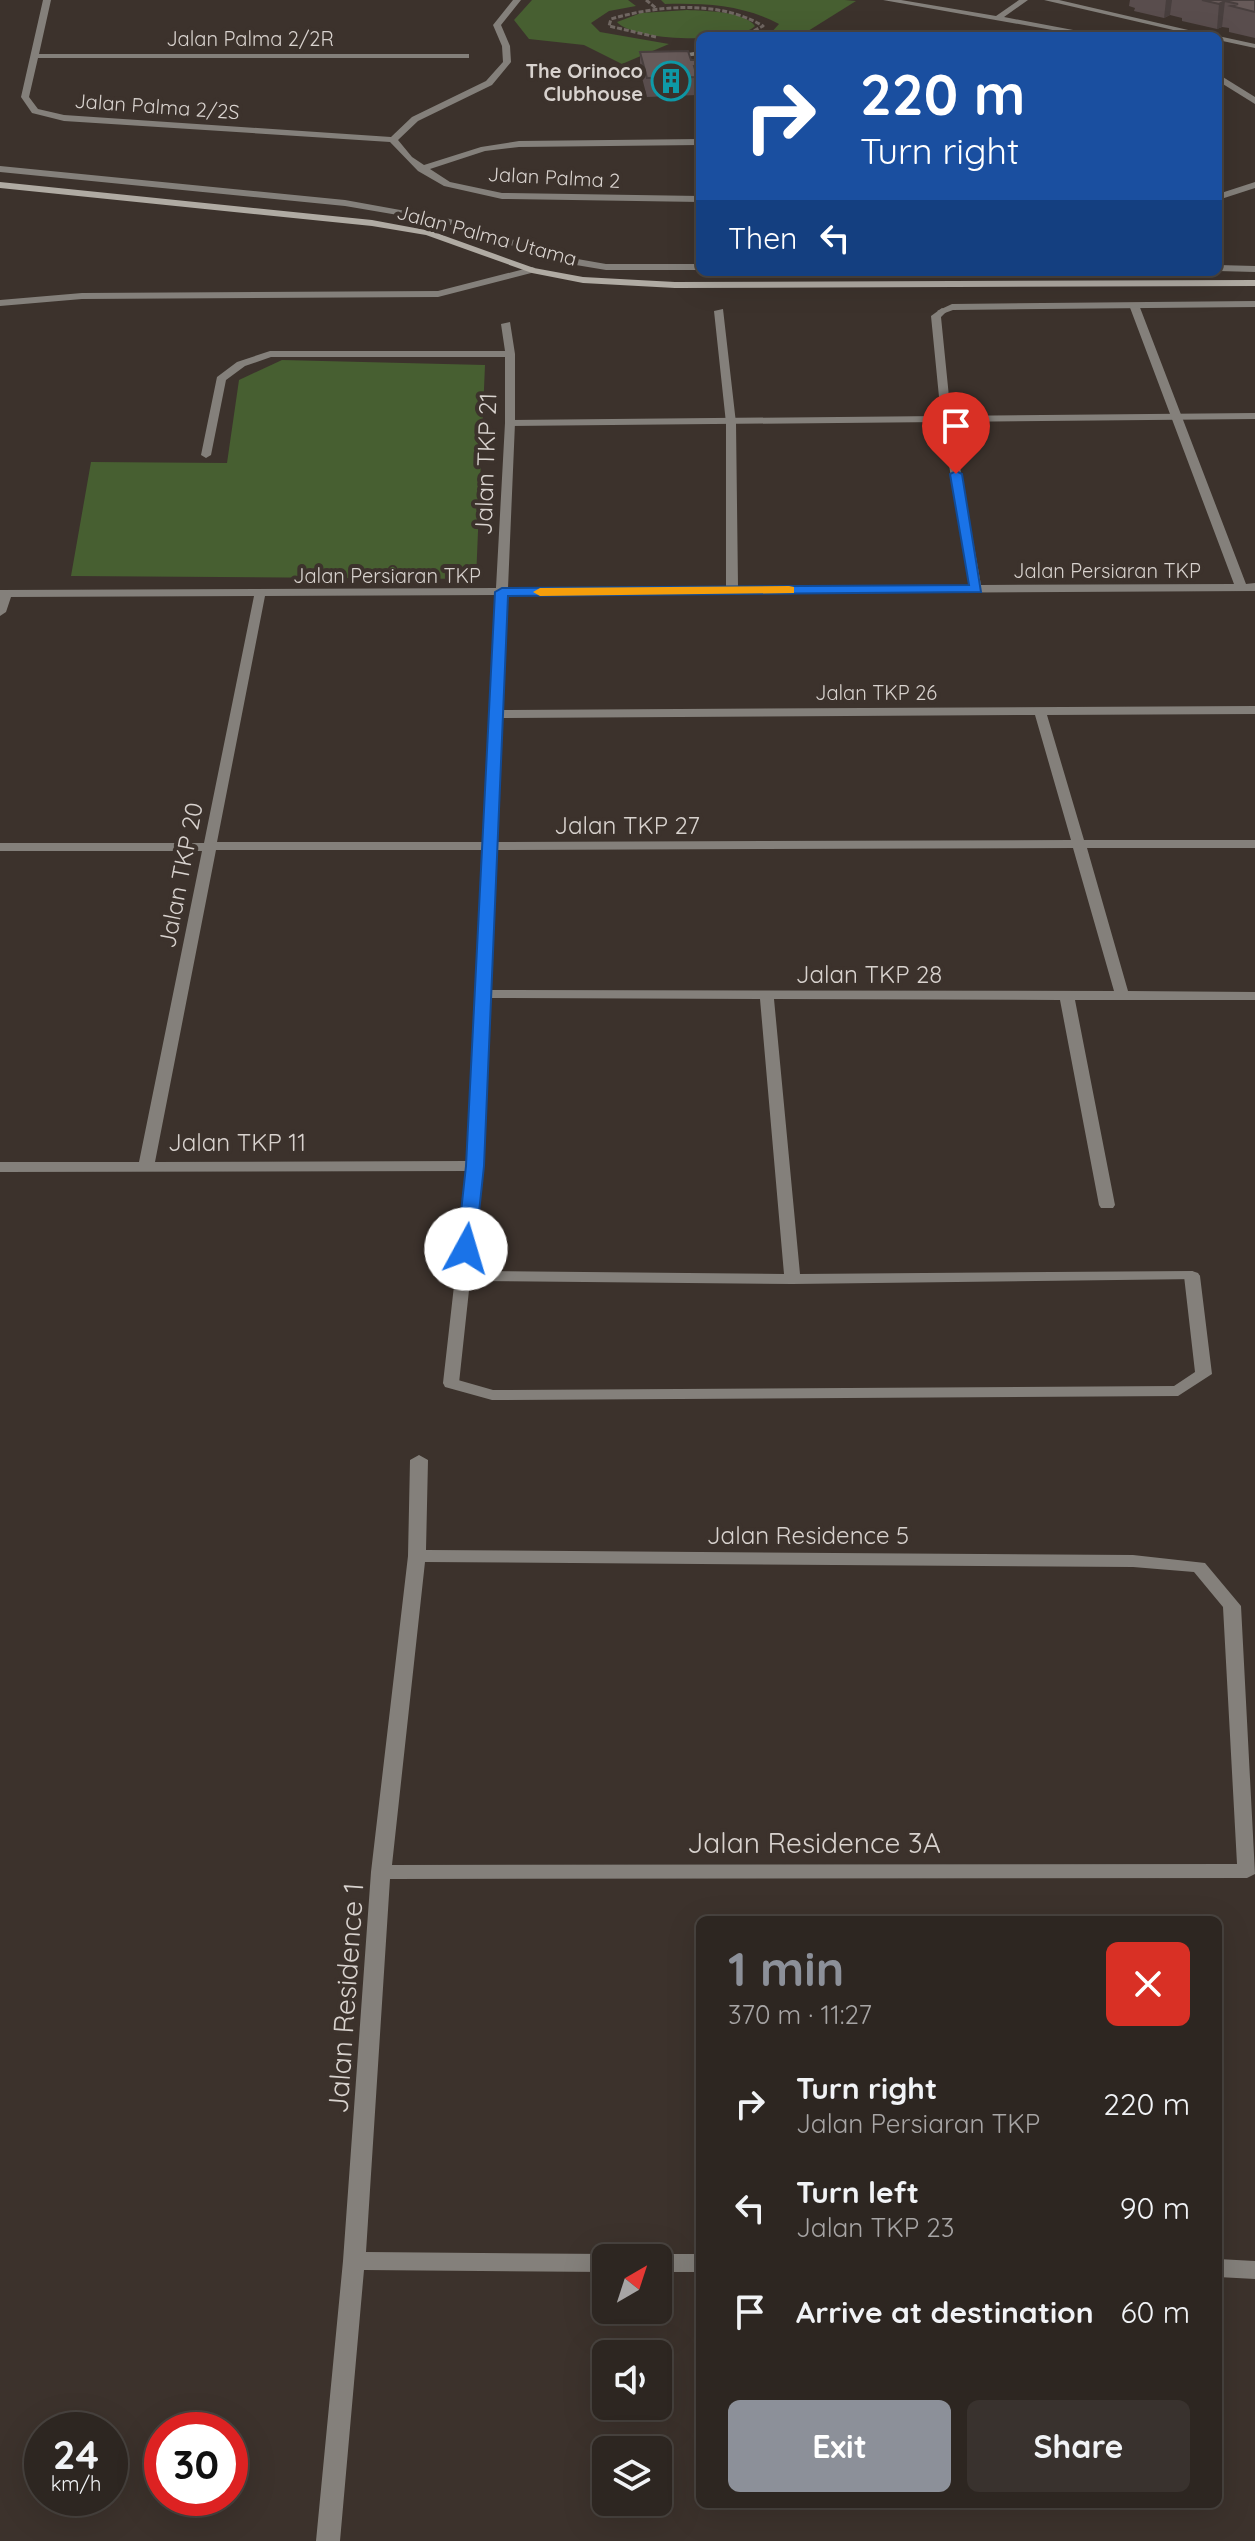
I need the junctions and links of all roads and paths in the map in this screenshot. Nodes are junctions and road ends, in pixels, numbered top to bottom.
1 (47, 0) edge
2 (517, 0) edge
3 (646, 0) edge
4 (887, 0) edge
5 (1024, 0) edge
6 (1048, 0) edge
7 (657, 10) junction
8 (999, 17) junction
9 (752, 32) edge
10 (1080, 32) edge
11 (1192, 32) edge
12 (667, 38) dead end
13 (1222, 39) edge
14 (1255, 46) edge
15 (696, 53) edge
16 (35, 56) junction
17 (466, 56) dead end
18 (660, 67) edge
19 (1222, 80) edge
20 (1255, 101) edge
21 (393, 140) junction
22 (696, 142) edge
23 (0, 169) edge
24 (421, 169) junction
25 (0, 185) edge
26 (1255, 185) edge
27 (1222, 196) edge
28 (696, 199) edge
29 (696, 267) edge
30 (1222, 268) edge
31 (1255, 269) edge
32 (532, 270) junction
33 (1255, 283) edge
34 (0, 303) edge
35 (1255, 304) edge
36 (1134, 305) junction
37 (719, 311) dead end
38 (506, 324) dead end
39 (510, 354) junction
40 (1255, 416) edge
41 (946, 417) junction
42 (1177, 417) junction
43 (510, 423) junction
44 (731, 423) junction
45 (206, 455) dead end
46 (1241, 587) junction
47 (1255, 587) edge
48 (976, 589) junction
49 (732, 590) junction
50 (502, 592) junction
51 (260, 593) junction
52 (3, 594) edge
53 (0, 612) edge
54 (1255, 710) edge
55 (1040, 711) junction
56 (496, 714) junction
57 (1255, 844) edge
58 (208, 845) junction
59 (1080, 845) junction
60 (0, 847) edge
61 (490, 848) junction
62 (483, 994) junction
63 (767, 996) junction
64 (1255, 996) edge
65 (1067, 997) junction
66 (1123, 997) junction
67 (475, 1166) junction
68 (0, 1167) edge
69 (146, 1167) junction
70 (1107, 1205) dead end
71 (463, 1276) junction
72 (792, 1279) junction
73 (419, 1460) dead end
74 (417, 1556) junction
75 (1247, 1871) joint
76 (381, 1872) junction
77 (354, 2261) junction
78 (592, 2263) edge
79 (672, 2263) edge
80 (696, 2263) edge
81 (1222, 2268) edge
82 (1255, 2270) edge
83 (328, 2541) edge

1 - 16 street, Jalan Palma 2/2S
2 - 21 street
3 - 7 path
4 - 8 street
5 - 8 street
6 - 11 street
7 - 9 path
7 - 12 path
8 - 10 street
13 - 14 street
15 - 18 street
16 - 17 street, Jalan Palma 2/2R
16 - 21 street, Jalan Palma 2/2S
19 - 20 street
21 - 24 street, Jalan Palma 2
22 - 24 street
23 - 29 street
24 - 28 street, Jalan Palma 2
25 - 32 street, Jalan Palma Utama
26 - 27 street
30 - 31 street
32 - 33 street, Jalan Palma Utama
32 - 34 street
35 - 36 street
36 - 41 street
36 - 42 street
37 - 44 street
38 - 39 street, Jalan TKP 21
39 - 43 street, Jalan TKP 21
39 - 45 street
40 - 42 street
41 - 42 street
41 - 44 street
41 - 48 street
42 - 46 street
43 - 44 street
43 - 50 street, Jalan TKP 21
44 - 49 street
46 - 47 street, Jalan Persiaran TKP
46 - 48 street, Jalan Persiaran TKP
48 - 49 street, Jalan Persiaran TKP
49 - 50 street, Jalan Persiaran TKP
50 - 51 street, Jalan Persiaran TKP
50 - 56 street, Jalan TKP 21
51 - 52 street, Jalan Persiaran TKP
51 - 58 street, Jalan TKP 20
52 - 53 street
54 - 55 street, Jalan TKP 26
55 - 56 street, Jalan TKP 26
55 - 59 street
56 - 61 street, Jalan TKP 21
57 - 59 street, Jalan TKP 27
58 - 60 street, Jalan TKP 27
58 - 61 street, Jalan TKP 27
58 - 69 street, Jalan TKP 20
59 - 61 street, Jalan TKP 27
59 - 66 street
61 - 62 street, Jalan TKP 21
62 - 63 street, Jalan TKP 28
62 - 67 street, Jalan TKP 21
63 - 65 street, Jalan TKP 28
63 - 72 street
64 - 66 street, Jalan TKP 28
65 - 66 street, Jalan TKP 28
65 - 70 street
67 - 69 street, Jalan TKP 11
67 - 71 street, Jalan TKP 21
68 - 69 street, Jalan TKP 11
71 - 72 street
71 - 72 street, Jalan TKP 21
73 - 74 street, Jalan Residence 1
74 - 75 street, Jalan Residence 5
74 - 76 street, Jalan Residence 1
75 - 76 street, Jalan Residence 3A
76 - 77 street, Jalan Residence 1
77 - 78 street
77 - 83 street, Jalan Residence 1
79 - 80 street
81 - 82 street

